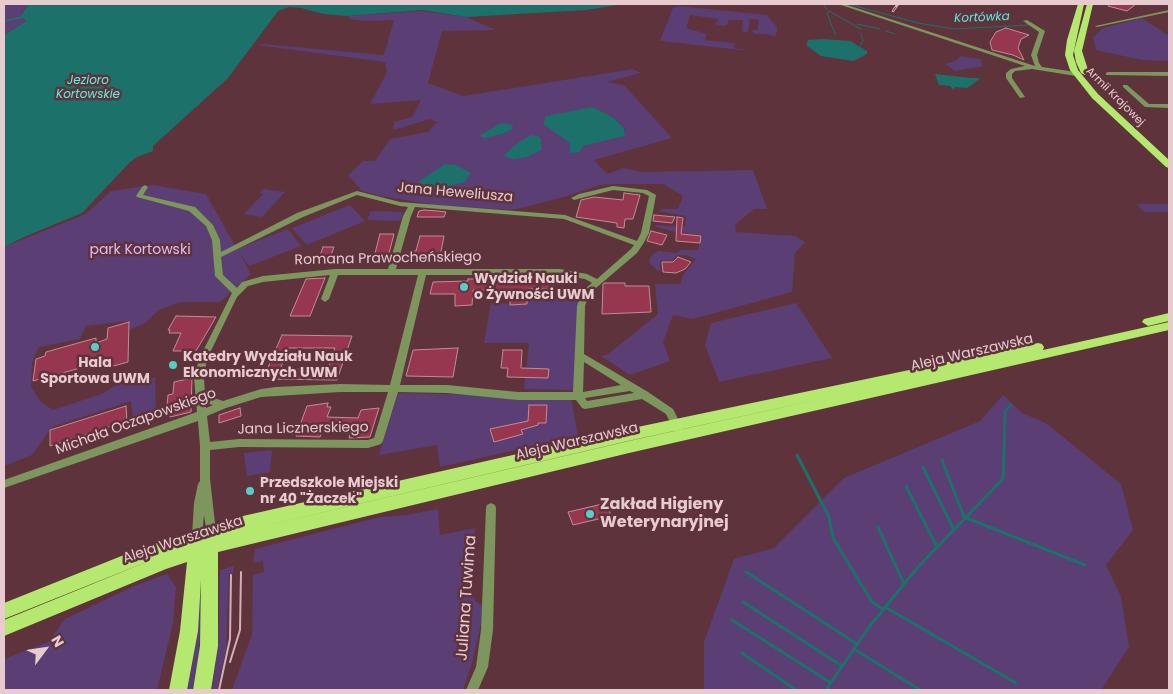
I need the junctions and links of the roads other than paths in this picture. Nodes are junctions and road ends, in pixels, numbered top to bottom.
1 (840, 4) edge
2 (1081, 4) edge
3 (1090, 4) edge
4 (1169, 8) edge
5 (1025, 21) dead end
6 (1097, 26) dead end
7 (1032, 67) junction
8 (1040, 68) junction
9 (1078, 72) junction
10 (1108, 74) dead end
11 (1169, 74) edge
12 (1125, 86) dead end
13 (1022, 97) dead end
14 (1169, 106) edge
15 (1169, 158) edge
16 (1169, 165) edge
17 (145, 187) dead end
18 (574, 198) dead end
19 (413, 205) junction
20 (639, 244) junction
21 (218, 256) junction
22 (335, 272) junction
23 (391, 272) junction
24 (422, 273) junction
25 (596, 282) junction
26 (236, 292) junction
27 (325, 299) dead end
28 (1169, 317) edge
29 (1169, 326) edge
30 (580, 356) junction
31 (630, 387) junction
32 (393, 388) junction
33 (645, 395) junction
34 (578, 396) junction
35 (201, 397) junction
36 (223, 405) junction
37 (202, 415) junction
38 (679, 430) junction
39 (205, 446) junction
40 (4, 484) edge
41 (491, 508) dead end
42 (203, 541) junction
43 (228, 542) junction
44 (179, 557) junction
45 (203, 567) junction
46 (4, 611) edge
47 (4, 628) edge
48 (178, 690) edge
49 (202, 690) edge
50 (472, 690) edge

1 - 7 street
2 - 9 main road, Armii Krajowej
3 - 9 main road, Armii Krajowej
4 - 6 street
5 - 8 street
7 - 8 street
7 - 13 street
8 - 9 street
9 - 15 main road, Armii Krajowej
9 - 16 main road, Armii Krajowej
10 - 11 street
12 - 14 street
17 - 21 street
18 - 20 street
19 - 20 street, Jana Heweliusza
19 - 21 street, Jana Heweliusza
19 - 23 street
20 - 25 street
21 - 26 street
22 - 23 street, Romana Prawocheńskiego
22 - 26 street, Romana Prawocheńskiego
22 - 27 street
23 - 24 street, Romana Prawocheńskiego
24 - 25 street, Romana Prawocheńskiego
24 - 32 street, Jana Licznerskiego
25 - 30 street
26 - 35 street
28 - 38 main road, Aleja Warszawska
29 - 38 main road, Aleja Warszawska
30 - 31 street
30 - 34 street
31 - 33 street
31 - 34 street
32 - 34 street, Michała Oczapowskiego
32 - 36 street, Michała Oczapowskiego
32 - 39 street, Jana Licznerskiego
33 - 34 street
33 - 38 street
35 - 36 street
35 - 37 street
36 - 37 street, Michała Oczapowskiego
37 - 39 street
37 - 40 street, Michała Oczapowskiego
38 - 42 main road, Aleja Warszawska
38 - 43 main road, Aleja Warszawska
39 - 42 street
41 - 50 street, Juliana Tuwima
42 - 43 main road, Aleja Warszawska
42 - 44 main road, Aleja Warszawska
42 - 45 main road
42 - 46 main road, Aleja Warszawska
43 - 45 main road
44 - 45 main road
44 - 47 main road, Aleja Warszawska
45 - 48 main road
45 - 49 main road

